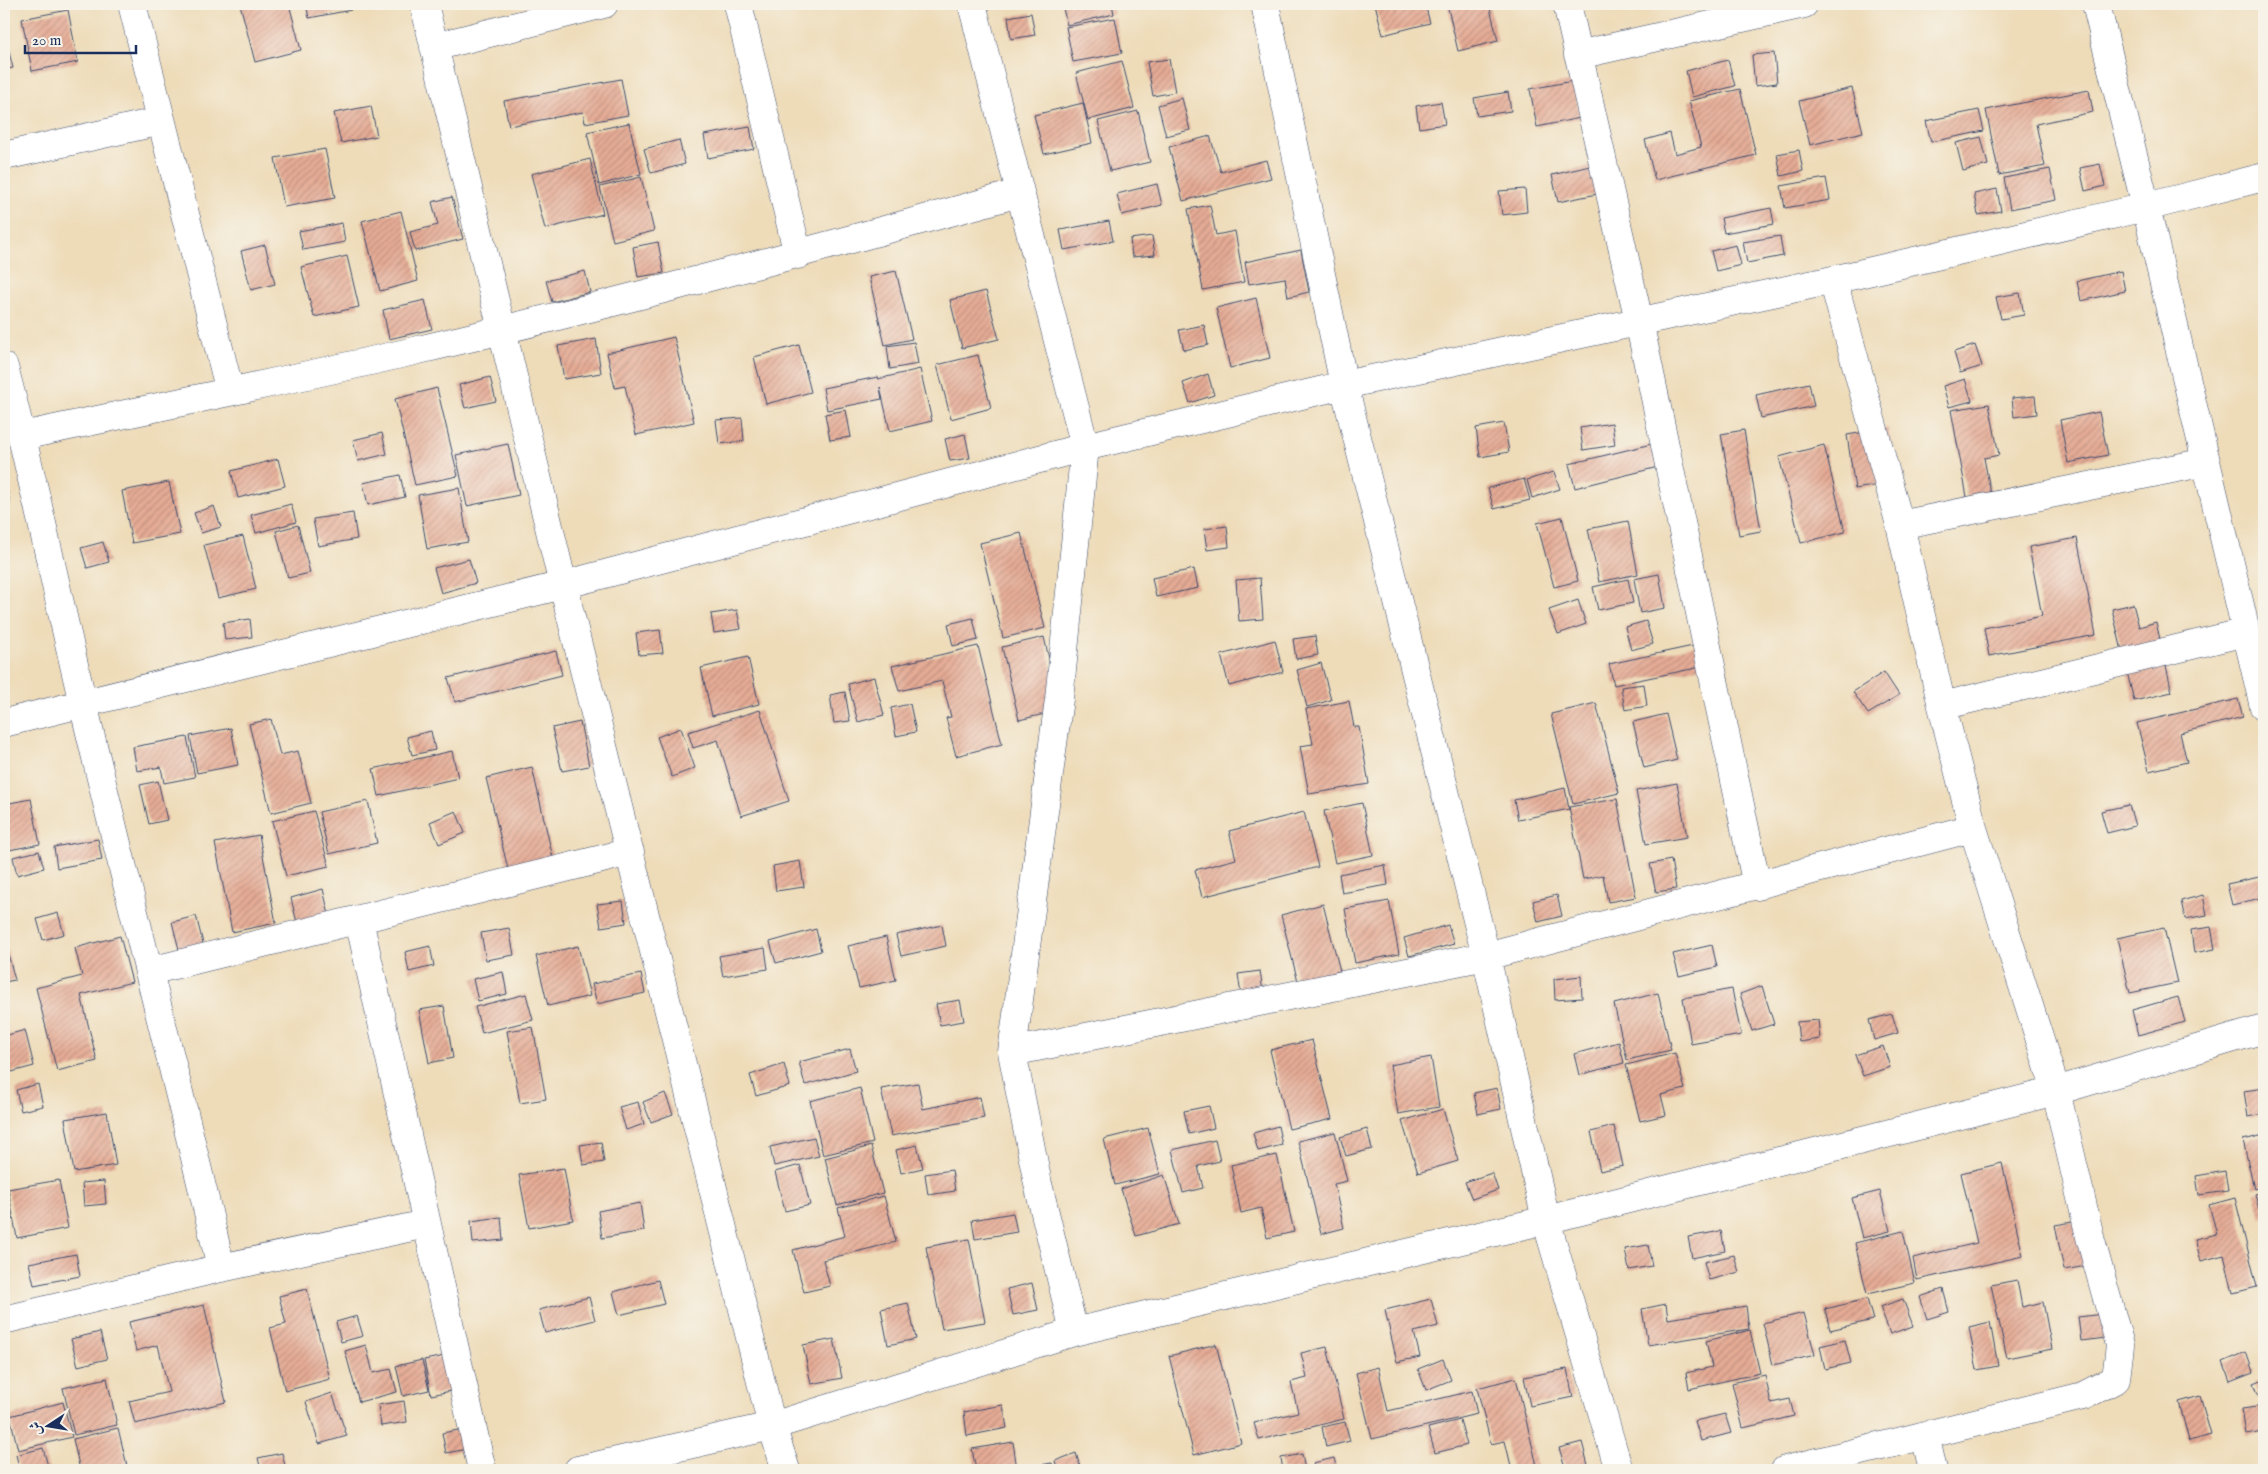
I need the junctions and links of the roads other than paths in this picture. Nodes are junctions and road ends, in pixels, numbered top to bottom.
1 (132, 4) edge
2 (424, 4) edge
3 (604, 4) edge
4 (738, 4) edge
5 (972, 4) edge
6 (1264, 4) edge
7 (1567, 4) edge
8 (1804, 4) edge
9 (2096, 4) edge
10 (434, 47) junction
11 (1578, 55) junction
12 (161, 121) junction
13 (4, 156) edge
14 (2264, 177) edge
15 (1019, 193) junction
16 (2146, 207) junction
17 (798, 254) junction
18 (1833, 280) junction
19 (1639, 322) junction
20 (502, 330) junction
21 (4, 367) edge
22 (1344, 385) junction
23 (230, 392) junction
24 (22, 436) junction
25 (1086, 447) junction
26 (2206, 462) junction
27 (1900, 525) junction
28 (564, 585) junction
29 (2246, 632) junction
30 (83, 703) junction
31 (1942, 706) junction
32 (2264, 707) edge
33 (4, 722) edge
34 (1974, 828) junction
35 (630, 852) junction
36 (1757, 886) junction
37 (359, 920) junction
38 (1486, 956) junction
39 (150, 971) junction
40 (2264, 1029) edge
41 (1012, 1052) junction
42 (2056, 1091) junction
43 (1546, 1220) junction
44 (426, 1224) junction
45 (221, 1268) junction
46 (4, 1320) edge
47 (1074, 1332) junction
48 (772, 1426) junction
49 (1925, 1435) junction
50 (482, 1470) edge
51 (578, 1470) edge
52 (786, 1470) edge
53 (1619, 1470) edge
54 (1786, 1470) edge
55 (1933, 1470) edge

1 - 12 street
2 - 10 street
3 - 10 street
4 - 17 street
5 - 15 street
6 - 22 street
7 - 11 street
8 - 11 street
9 - 16 street
10 - 20 street
11 - 19 street
12 - 13 street
12 - 23 street
14 - 16 street
15 - 17 street
15 - 25 street
16 - 18 street
16 - 26 street
17 - 20 street
18 - 19 street
18 - 27 street
19 - 22 street
19 - 36 street
20 - 23 street
20 - 28 street
21 - 24 street
22 - 25 street
22 - 38 street
23 - 24 street
24 - 30 street
25 - 28 street
25 - 41 street
26 - 27 street
26 - 29 street
27 - 31 street
28 - 30 street
28 - 35 street
29 - 31 street
29 - 32 street
30 - 33 street
30 - 39 street
31 - 34 street
34 - 36 street
34 - 42 street
35 - 37 street
35 - 48 street
36 - 38 street
37 - 39 street
37 - 44 street
38 - 41 street
38 - 43 street
39 - 45 street
40 - 42 street
41 - 47 street
42 - 43 street
42 - 49 street
43 - 47 street
43 - 53 street
44 - 45 street
44 - 50 street
45 - 46 street
47 - 48 street
48 - 51 street
48 - 52 street
49 - 54 street
49 - 55 street

